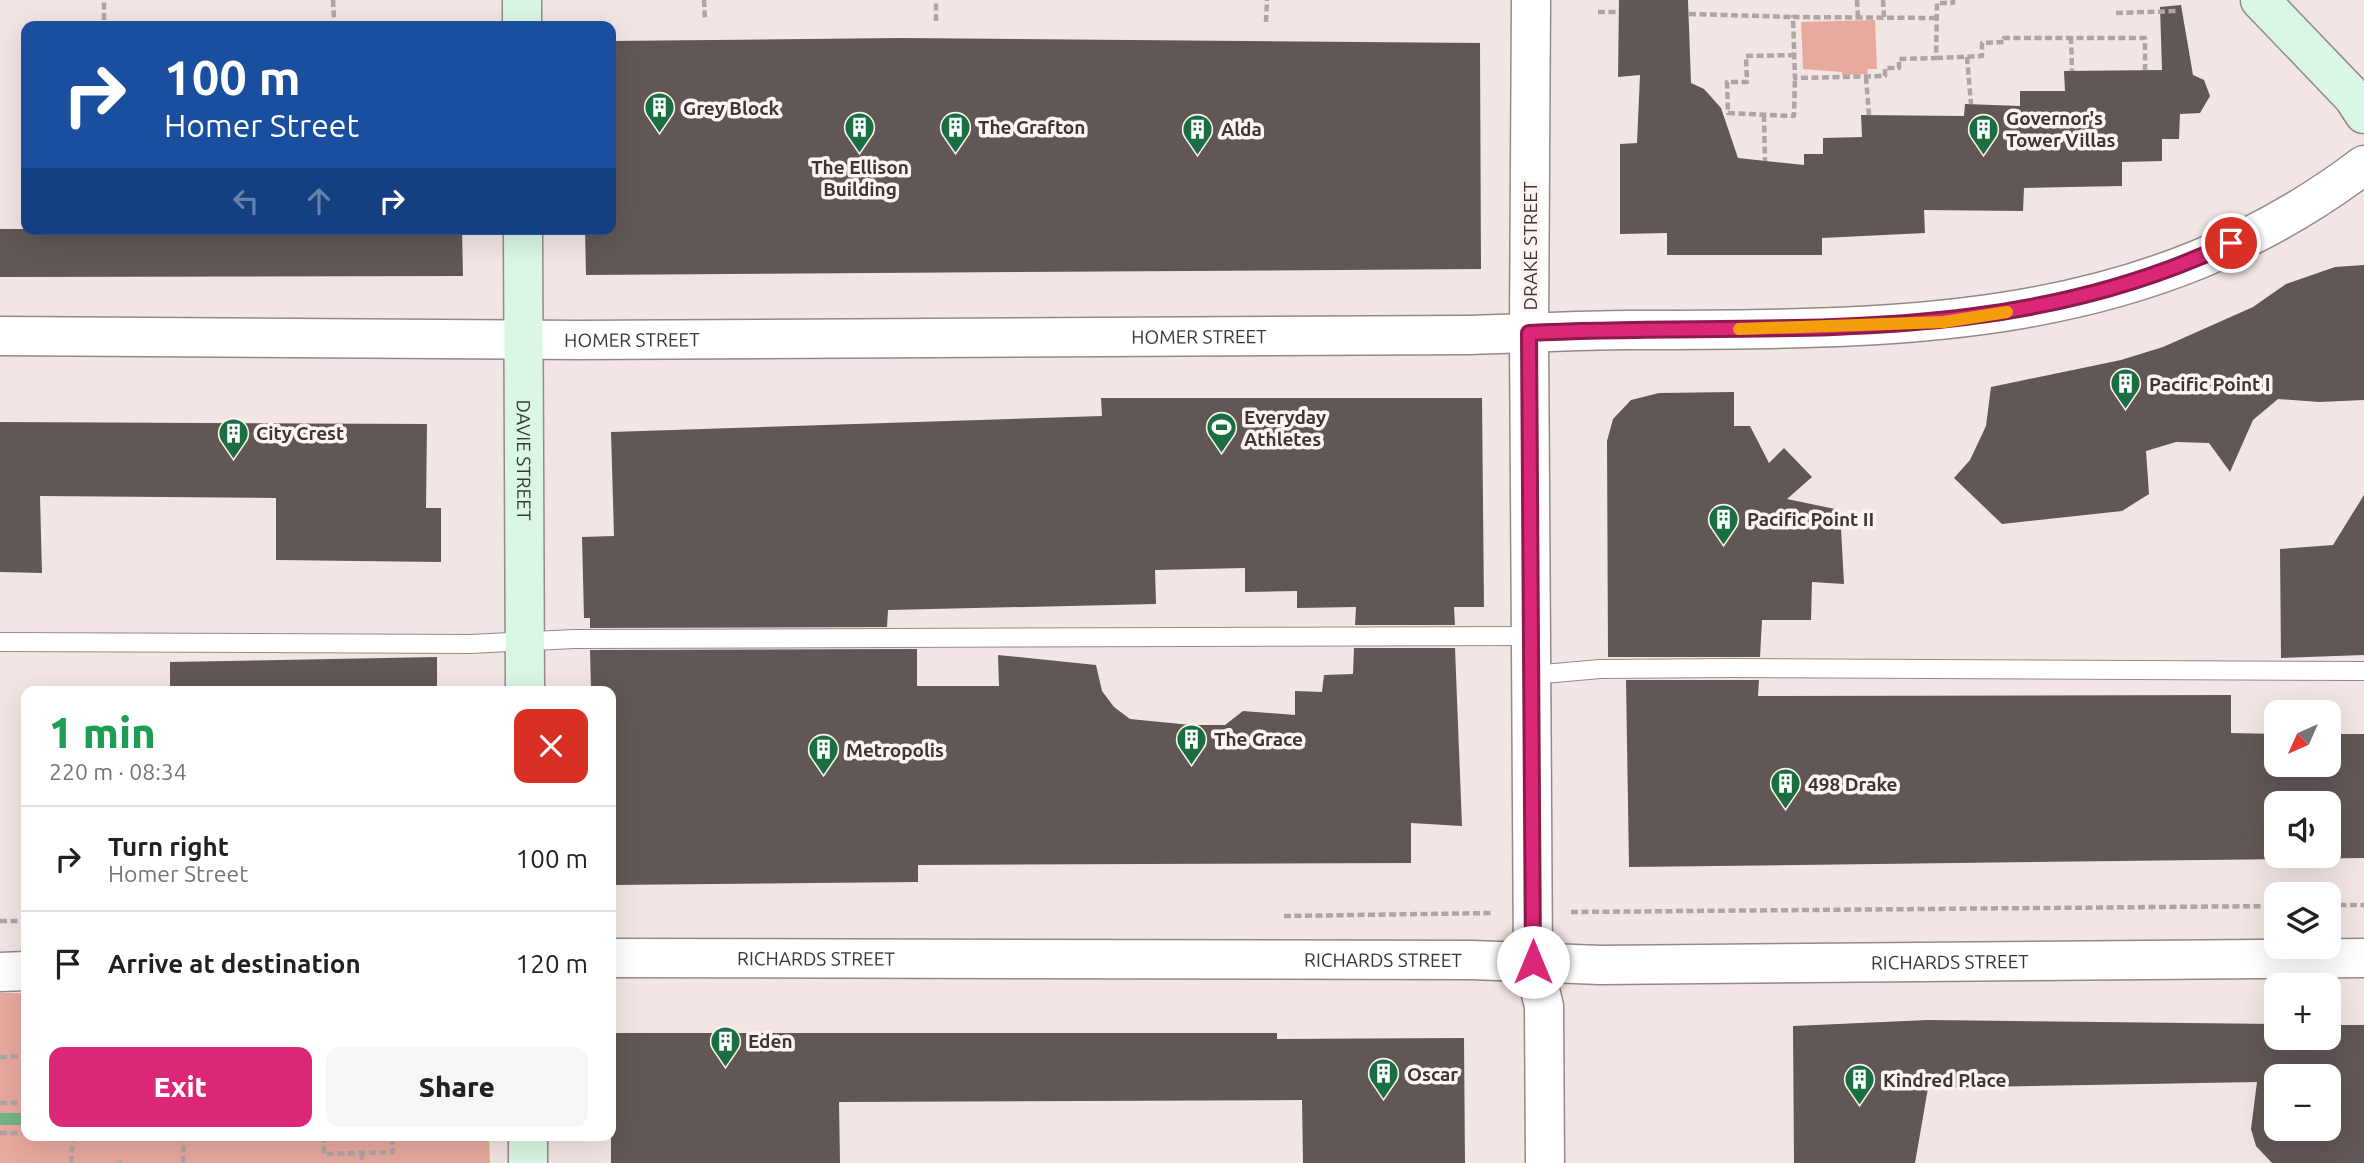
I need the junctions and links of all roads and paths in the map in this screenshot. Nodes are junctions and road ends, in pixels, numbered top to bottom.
1 (104, 0) edge
2 (333, 0) edge
3 (522, 0) edge
4 (704, 0) edge
5 (936, 0) edge
6 (1267, 0) edge
7 (1531, 0) edge
8 (1857, 0) edge
9 (1884, 0) edge
10 (1953, 0) edge
11 (2260, 0) edge
12 (2178, 11) dead end
13 (1598, 12) dead end
14 (1619, 12) dead end
15 (2116, 13) dead end
16 (1689, 14) dead end
17 (1793, 17) junction
18 (1858, 17) junction
19 (1884, 17) junction
20 (334, 18) dead end
21 (1936, 18) junction
22 (104, 20) dead end
23 (705, 20) dead end
24 (522, 21) edge
25 (936, 21) dead end
26 (1266, 22) dead end
27 (2071, 37) junction
28 (1795, 55) junction
29 (1967, 57) junction
30 (1936, 58) junction
31 (2145, 70) dead end
32 (2072, 71) dead end
33 (1866, 77) junction
34 (1795, 78) junction
35 (1971, 104) dead end
36 (2364, 114) edge
37 (1764, 115) junction
38 (1869, 115) dead end
39 (1766, 161) dead end
40 (2364, 165) edge
41 (523, 235) edge
42 (1529, 333) junction
43 (0, 336) edge
44 (522, 339) junction
45 (1532, 636) junction
46 (525, 641) junction
47 (0, 642) edge
48 (2364, 671) edge
49 (1532, 675) junction
50 (525, 686) edge
51 (2341, 905) edge
52 (2364, 905) edge
53 (2264, 906) edge
54 (1567, 912) dead end
55 (0, 921) edge
56 (21, 921) edge
57 (616, 958) edge
58 (2364, 958) edge
59 (1533, 962) junction
60 (21, 971) edge
61 (0, 972) edge
62 (0, 1056) edge
63 (21, 1056) edge
64 (0, 1103) edge
65 (21, 1103) edge
66 (0, 1133) edge
67 (21, 1133) edge
68 (73, 1141) edge
69 (184, 1141) edge
70 (324, 1141) edge
71 (392, 1141) edge
72 (528, 1141) edge
73 (362, 1153) junction
74 (71, 1163) edge
75 (116, 1163) edge
76 (125, 1163) edge
77 (183, 1163) edge
78 (362, 1163) edge
79 (528, 1163) edge
80 (1545, 1163) edge

1 - 22 path
2 - 20 path
3 - 24 main road
4 - 23 path
5 - 25 path
6 - 26 path
7 - 42 street, DRAKE STREET
8 - 18 path
9 - 19 path
10 - 21 path
11 - 36 main road
12 - 15 path
13 - 14 path
16 - 17 path
17 - 18 path
17 - 28 path
18 - 19 path
19 - 21 path
21 - 30 path
27 - 29 path
27 - 31 path
27 - 32 path
28 - 34 path
28 - 37 path
29 - 30 path
29 - 35 path
30 - 33 path
33 - 34 path
33 - 38 path
34 - 37 path
37 - 39 path
40 - 42 street, HOMER STREET
41 - 44 main road, DAVIE STREET
42 - 44 street, HOMER STREET
42 - 45 street, DRAKE STREET
43 - 44 street, HOMER STREET
44 - 46 main road, DAVIE STREET
45 - 46 lane
45 - 49 street, DRAKE STREET
46 - 47 lane
46 - 50 main road, DAVIE STREET
48 - 49 lane
49 - 59 street, DRAKE STREET
51 - 52 path
53 - 54 path
55 - 56 path
57 - 59 street, RICHARDS STREET
58 - 59 street, RICHARDS STREET
59 - 80 street, DRAKE STREET
60 - 61 street
62 - 63 path
64 - 65 path
66 - 67 path
68 - 74 path
69 - 77 path
70 - 73 path
71 - 73 path
72 - 79 main road
73 - 78 path
75 - 76 path

